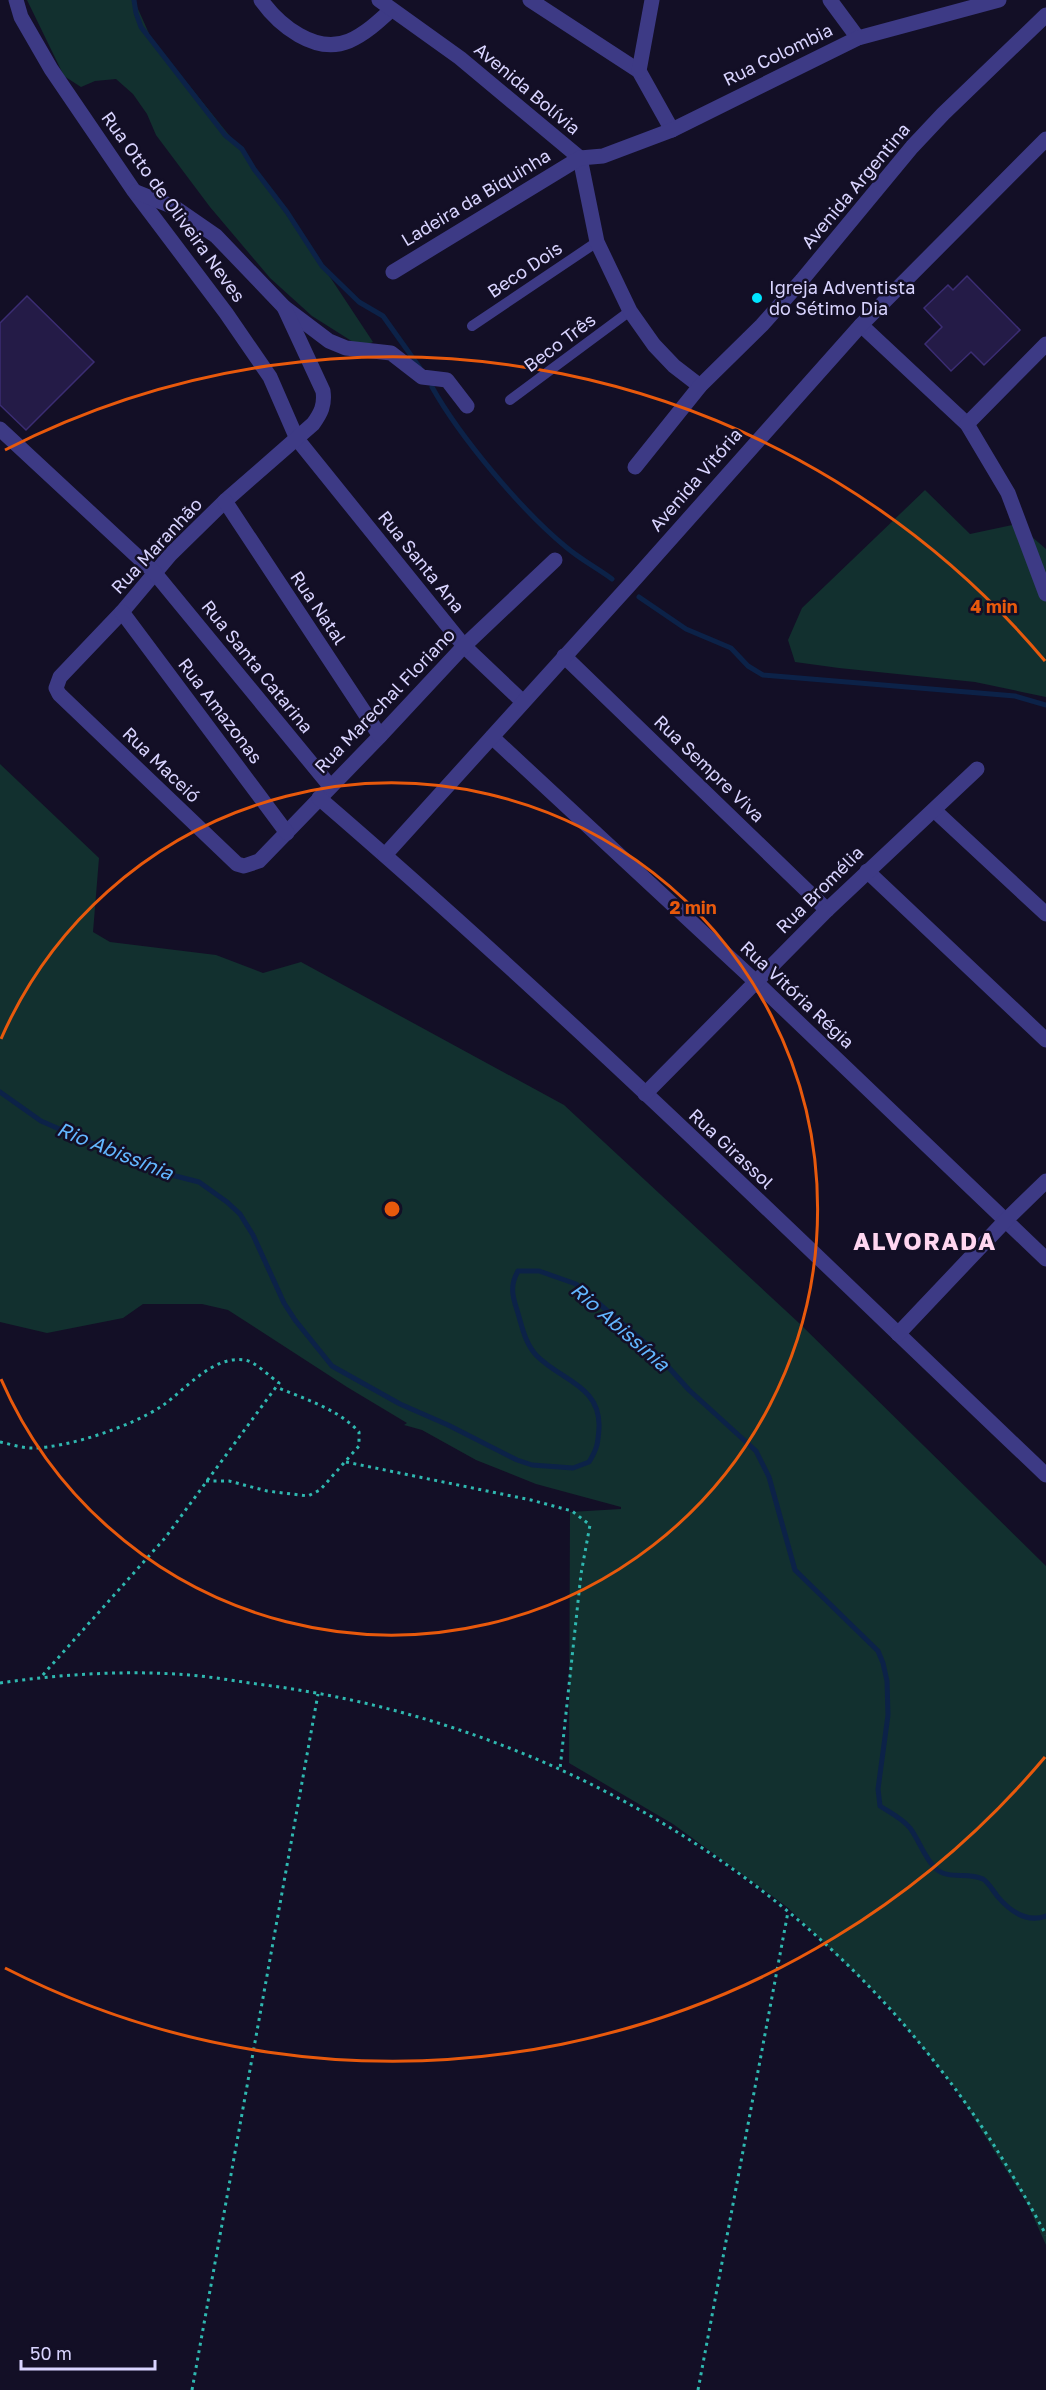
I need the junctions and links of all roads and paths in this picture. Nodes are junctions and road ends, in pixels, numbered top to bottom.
1 (16, 0) edge
2 (261, 0) edge
3 (530, 0) edge
4 (652, 0) edge
5 (830, 0) edge
6 (999, 0) edge
7 (385, 5) edge
8 (1046, 15) edge
9 (858, 38) junction
10 (639, 71) junction
11 (672, 130) junction
12 (1046, 139) edge
13 (580, 158) junction
14 (134, 191) junction
15 (597, 242) junction
16 (393, 272) dead end
17 (284, 307) junction
18 (630, 311) junction
19 (861, 325) junction
20 (472, 326) dead end
21 (1046, 344) edge
22 (700, 386) junction
23 (510, 400) dead end
24 (467, 406) dead end
25 (967, 424) junction
26 (0, 429) edge
27 (297, 439) junction
28 (635, 467) dead end
29 (225, 501) junction
30 (555, 560) dead end
31 (154, 572) junction
32 (1046, 594) edge
33 (122, 612) junction
34 (464, 646) junction
35 (564, 656) junction
36 (56, 688) joint
37 (523, 702) junction
38 (380, 736) junction
39 (492, 737) junction
40 (977, 770) dead end
41 (330, 786) junction
42 (319, 798) junction
43 (934, 810) junction
44 (287, 833) junction
45 (385, 855) junction
46 (244, 866) joint
47 (867, 871) junction
48 (827, 910) junction
49 (1046, 914) edge
50 (756, 982) junction
51 (1046, 1040) edge
52 (645, 1094) junction
53 (1046, 1181) edge
54 (1006, 1220) junction
55 (1046, 1259) edge
56 (898, 1334) junction
57 (276, 1387) junction
58 (0, 1442) edge
59 (346, 1462) junction
60 (1046, 1475) edge
61 (206, 1481) junction
62 (40, 1678) junction
63 (0, 1683) edge
64 (318, 1694) junction
65 (560, 1769) junction
66 (788, 1912) junction
67 (1046, 2235) edge
68 (192, 2390) edge
69 (698, 2390) edge

1 - 14 street, Rua Otto de Oliveira Neves
2 - 7 street
3 - 10 street
4 - 10 street
5 - 9 street
6 - 9 street, Rua Colombia
7 - 13 street, Avenida Bolívia
8 - 22 street, Avenida Argentina
9 - 11 street, Rua Colombia
10 - 11 street
11 - 13 street, Rua Colombia
12 - 19 street, Avenida Vitória
13 - 15 street, Avenida Bolívia
13 - 16 street, Ladeira da Biquinha
14 - 17 street
14 - 27 street, Rua Otto de Oliveira Neves
15 - 18 street, Avenida Bolívia
15 - 20 lane, Beco Dois
17 - 24 street
17 - 27 street, Rua Maranhão
18 - 22 street, Avenida Bolívia
18 - 23 lane, Beco Três
19 - 25 street
19 - 35 street, Avenida Vitória
21 - 25 street
22 - 28 street, Avenida Argentina
25 - 32 street
26 - 31 street, Rua Santa Catarina
27 - 29 street, Rua Maranhão
27 - 34 street, Rua Santa Ana
29 - 31 street, Rua Maranhão
29 - 38 street, Rua Natal
30 - 34 street, Rua Marechal Floriano
31 - 33 street, Rua Maranhão
31 - 41 street, Rua Santa Catarina
33 - 36 street, Rua Maranhão
33 - 44 street, Rua Amazonas
34 - 37 street, Rua Santa Ana
34 - 38 street, Rua Marechal Floriano
35 - 37 street, Avenida Vitória
35 - 48 street, Rua Sempre Viva
36 - 46 street, Rua Maceió
37 - 39 street, Avenida Vitória
38 - 41 street, Rua Marechal Floriano
39 - 45 street, Avenida Vitória
39 - 50 street, Rua Vitória Régia
40 - 43 street, Rua Bromélia
41 - 42 street, Rua Marechal Floriano
42 - 44 street, Rua Marechal Floriano
42 - 45 street, Rua Girassol
43 - 47 street, Rua Bromélia
43 - 49 street
44 - 46 street, Rua Marechal Floriano
45 - 52 street, Rua Girassol
47 - 48 street, Rua Bromélia
47 - 51 street
48 - 50 street, Rua Bromélia
50 - 52 street, Rua Bromélia
50 - 54 street, Rua Vitória Régia
52 - 56 street, Rua Girassol
53 - 54 street
54 - 55 street, Rua Vitória Régia
54 - 56 street
56 - 60 street, Rua Girassol
57 - 58 path
57 - 59 path
57 - 61 path
59 - 61 path
59 - 65 path
61 - 62 path
62 - 63 path
62 - 64 path
64 - 65 path
64 - 68 path
65 - 66 path
66 - 67 path
66 - 69 path

